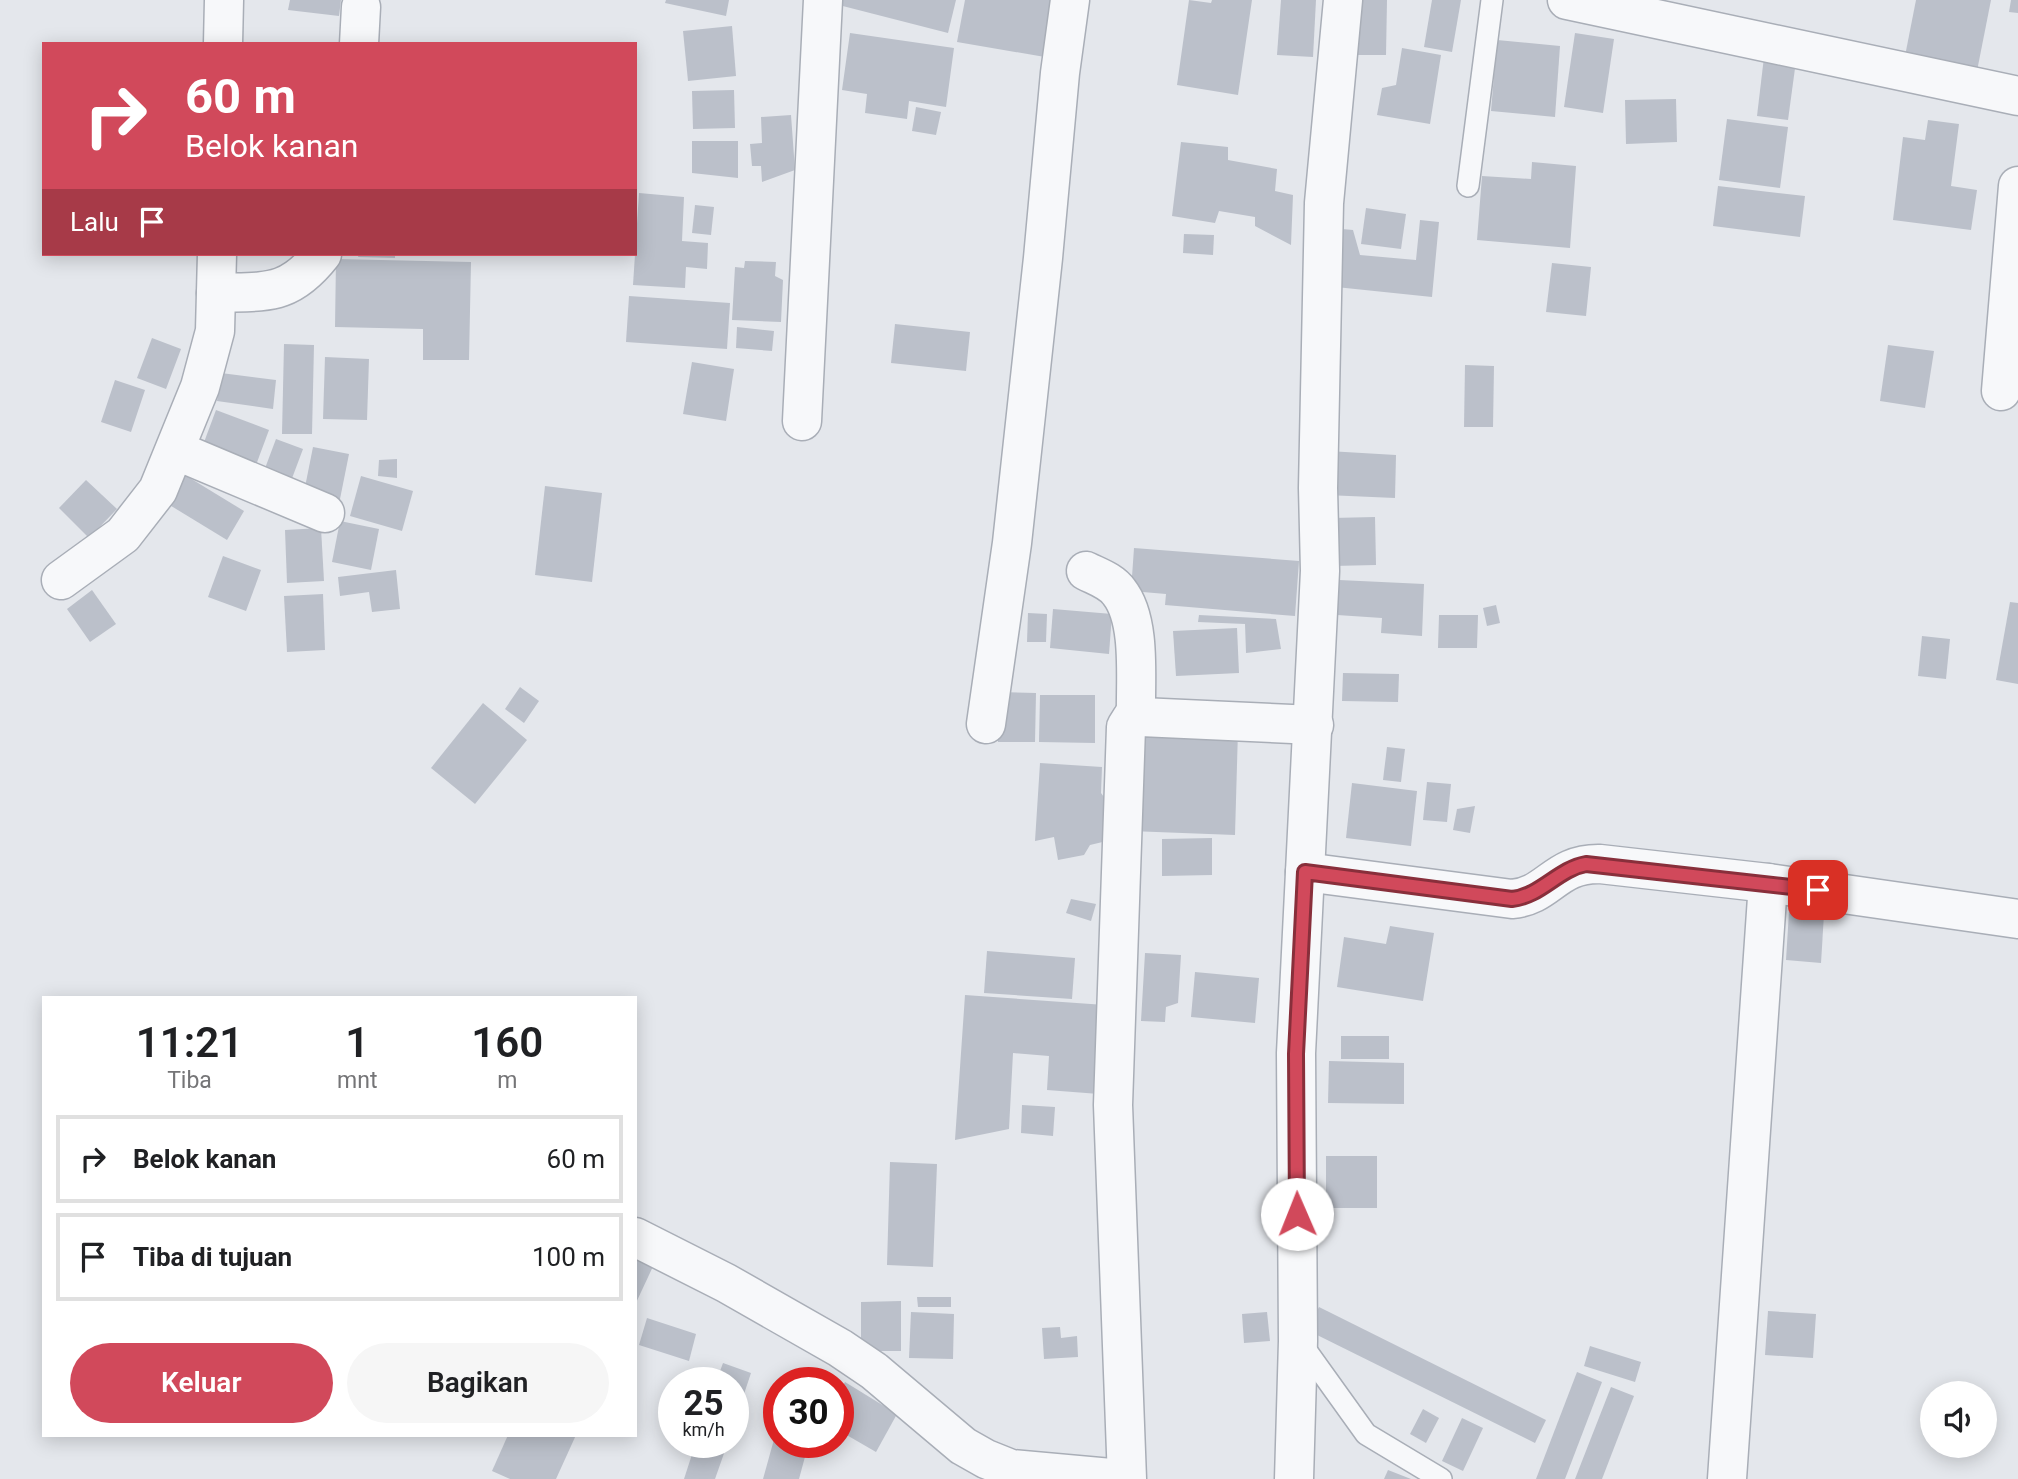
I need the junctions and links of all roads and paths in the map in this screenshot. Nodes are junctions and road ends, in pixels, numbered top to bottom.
1 (224, 0) edge
2 (823, 0) edge
3 (1070, 0) edge
4 (1343, 0) edge
5 (1492, 0) edge
6 (1567, 0) edge
7 (223, 42) edge
8 (2018, 96) edge
9 (1468, 186) dead end
10 (2018, 186) edge
11 (217, 256) edge
12 (320, 256) edge
13 (216, 293) junction
14 (2001, 391) dead end
15 (802, 421) dead end
16 (176, 450) junction
17 (325, 513) dead end
18 (1086, 571) dead end
19 (61, 580) dead end
20 (1136, 717) junction
21 (986, 724) dead end
22 (1314, 724) junction
23 (1305, 872) junction
24 (1768, 883) junction
25 (2018, 919) edge
26 (637, 1238) edge
27 (1298, 1340) junction
28 (1122, 1479) edge
29 (1127, 1479) edge
30 (1294, 1479) edge
31 (1441, 1479) edge
32 (1727, 1479) edge

1 - 7 street
2 - 15 street
3 - 21 street
4 - 22 street
5 - 9 lane
6 - 8 street
10 - 14 street
11 - 13 street
12 - 13 street
13 - 16 street
16 - 17 street
16 - 19 street
18 - 20 street
20 - 22 street
20 - 29 street
22 - 23 street
23 - 24 street
23 - 27 street
24 - 25 street
24 - 32 street
26 - 28 street
27 - 30 street
27 - 31 lane

